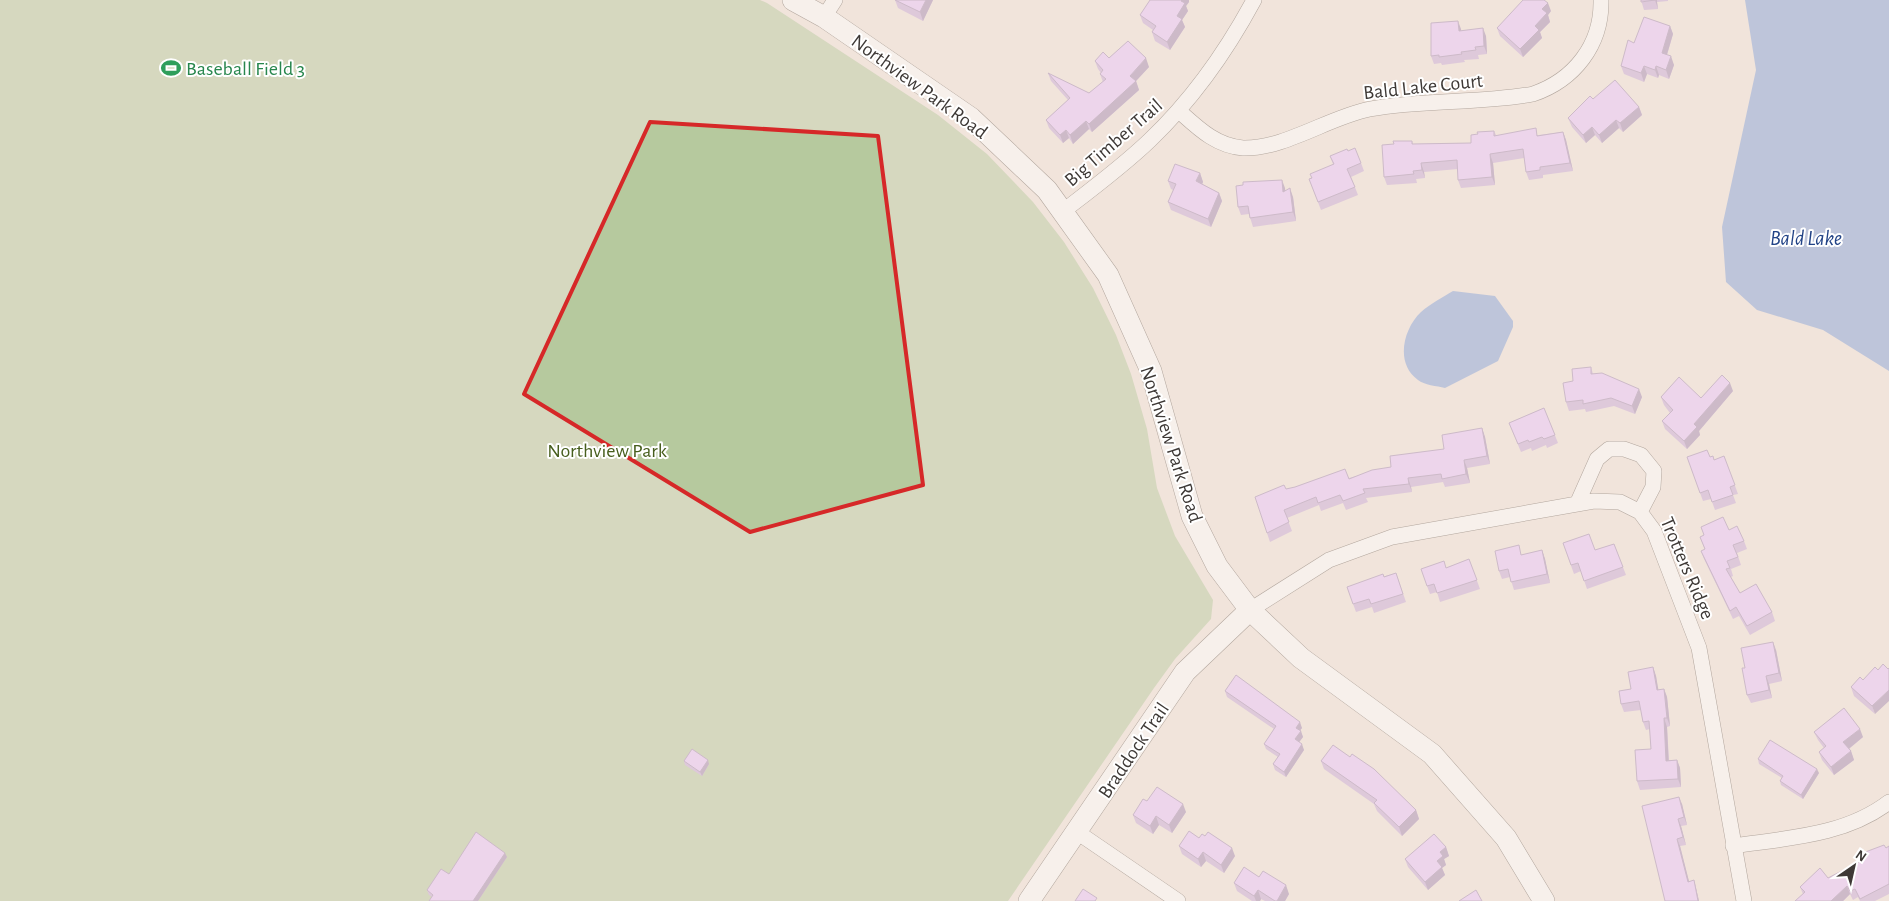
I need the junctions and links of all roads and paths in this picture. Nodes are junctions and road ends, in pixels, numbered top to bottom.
1 (793, 0) edge
2 (1254, 0) edge
3 (1601, 0) edge
4 (829, 8) edge
5 (1179, 111) junction
6 (1062, 212) junction
7 (1577, 504) junction
8 (1640, 512) junction
9 (1250, 610) junction
10 (1889, 802) edge
11 (1077, 832) junction
12 (1733, 846) junction
13 (1029, 901) edge
14 (1178, 901) edge
15 (1544, 901) edge
16 (1744, 901) edge

1 - 4 street, Northview Park Road
2 - 5 street, Big Timber Trail
3 - 5 street, Bald Lake Court
4 - 6 street, Northview Park Road
5 - 6 street, Big Timber Trail
6 - 9 street, Northview Park Road
7 - 8 street, Trotters Ridge
7 - 8 street
7 - 9 street, Trotters Ridge
8 - 12 street, Trotters Ridge
9 - 11 street, Braddock Trail
9 - 15 street, Northview Park Road
10 - 12 street
11 - 13 street, Braddock Trail
11 - 14 street
12 - 16 street, Trotters Ridge

